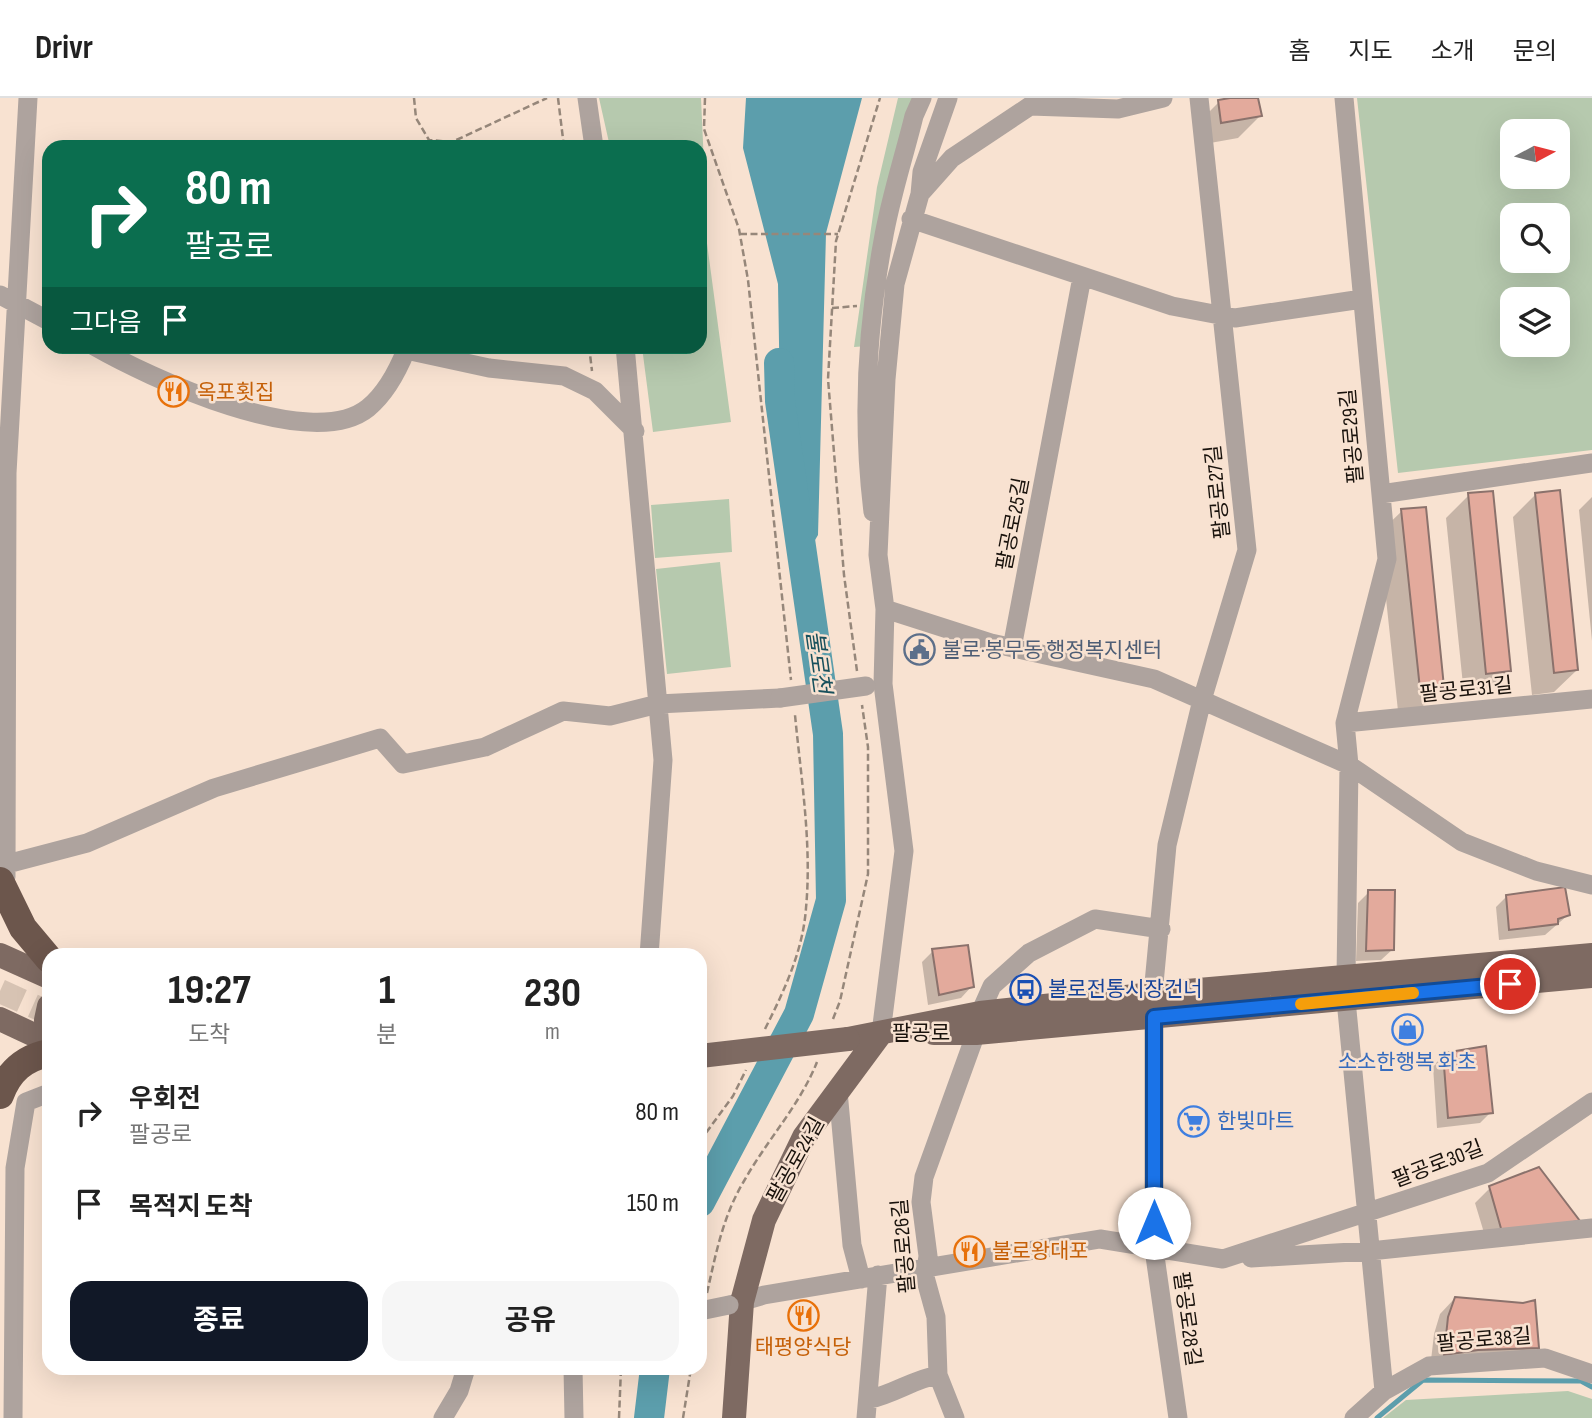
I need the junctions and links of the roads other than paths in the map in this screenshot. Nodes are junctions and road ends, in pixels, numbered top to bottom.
1 (28, 98) edge
2 (587, 98) edge
3 (922, 98) edge
4 (948, 98) edge
5 (1163, 98) edge
6 (1199, 98) edge
7 (1343, 98) edge
8 (593, 140) edge
9 (920, 194) junction
10 (911, 219) junction
11 (1082, 277) junction
12 (8, 299) edge
13 (1362, 299) junction
14 (1224, 316) junction
15 (42, 317) edge
16 (108, 354) edge
17 (404, 354) edge
18 (424, 354) edge
19 (626, 354) edge
20 (635, 431) junction
21 (1592, 463) edge
22 (1381, 494) junction
23 (878, 555) junction
24 (885, 609) junction
25 (1012, 648) junction
26 (867, 686) junction
27 (1592, 699) edge
28 (1202, 700) junction
29 (658, 704) junction
30 (1345, 723) junction
31 (3, 762) edge
32 (1349, 765) junction
33 (4, 881) edge
34 (1592, 885) edge
35 (1161, 929) junction
36 (650, 948) edge
37 (42, 951) edge
38 (1592, 954) edge
39 (0, 955) edge
40 (42, 974) edge
41 (1592, 976) edge
42 (1346, 988) junction
43 (1154, 1005) junction
44 (0, 1019) edge
45 (978, 1023) junction
46 (880, 1033) junction
47 (42, 1039) edge
48 (42, 1055) edge
49 (707, 1055) edge
50 (838, 1091) junction
51 (0, 1095) edge
52 (42, 1096) edge
53 (1592, 1102) edge
54 (1366, 1214) junction
55 (1592, 1228) edge
56 (1154, 1249) junction
57 (1370, 1251) junction
58 (1223, 1259) junction
59 (926, 1267) junction
60 (869, 1277) junction
61 (736, 1303) junction
62 (707, 1306) edge
63 (1592, 1374) edge
64 (464, 1375) edge
65 (573, 1375) edge
66 (938, 1375) junction
67 (1384, 1391) junction
68 (868, 1409) edge
69 (13, 1418) edge
70 (443, 1418) edge
71 (574, 1418) edge
72 (734, 1418) edge
73 (955, 1418) edge
74 (1178, 1418) edge
75 (1354, 1418) edge

1 - 12 street
2 - 8 street
3 - 23 street
4 - 9 street
5 - 9 street
6 - 14 street, 팔공로27길
7 - 13 street, 팔공로29길
9 - 10 street
10 - 11 street
10 - 23 street
11 - 14 street
11 - 25 street, 팔공로25길
12 - 15 street
12 - 31 street
13 - 14 street
13 - 22 street, 팔공로29길
14 - 28 street, 팔공로27길
16 - 17 street
18 - 20 street
19 - 20 street
20 - 29 street
21 - 22 street
22 - 30 street, 팔공로29길
23 - 24 street
24 - 25 street
24 - 26 street
25 - 28 street
26 - 29 street, bridge
26 - 46 street
27 - 30 street, 팔공로31길
28 - 32 street
28 - 35 street, 팔공로27길
29 - 33 street
29 - 36 street
30 - 32 street, 팔공로29길
31 - 33 street
32 - 34 street
32 - 42 street, 팔공로29길
33 - 37 highway
35 - 43 street, 팔공로27길
35 - 45 street, 팔공로26길
38 - 42 main road, 팔공로
39 - 40 main road
41 - 42 main road, 팔공로
42 - 43 main road, 팔공로
42 - 54 street, 팔공로30길
43 - 45 main road, 팔공로
43 - 56 street, 팔공로28길
44 - 47 main road
45 - 46 main road, 팔공로
45 - 59 street, 팔공로26길
46 - 49 main road, 팔공로, bridge
46 - 50 main road, 팔공로24길
48 - 51 highway
50 - 60 street
50 - 61 main road, 팔공로24길
52 - 69 street
53 - 54 street, 팔공로30길
54 - 57 street, 팔공로30길
54 - 58 street, 팔공로30길
55 - 57 street, 팔공로30길
56 - 58 street, 팔공로30길
56 - 59 street, 팔공로30길
56 - 74 street, 팔공로28길
57 - 58 street, 팔공로30길
57 - 67 street, 팔공로30길
59 - 60 street
59 - 66 street, 팔공로26길
60 - 61 street
60 - 68 street
61 - 62 street, bridge
61 - 72 main road, 팔공로24길
63 - 67 street, 팔공로38길
64 - 70 street
65 - 71 street
66 - 68 street
66 - 73 street, 팔공로26길
67 - 75 street, 팔공로38길

